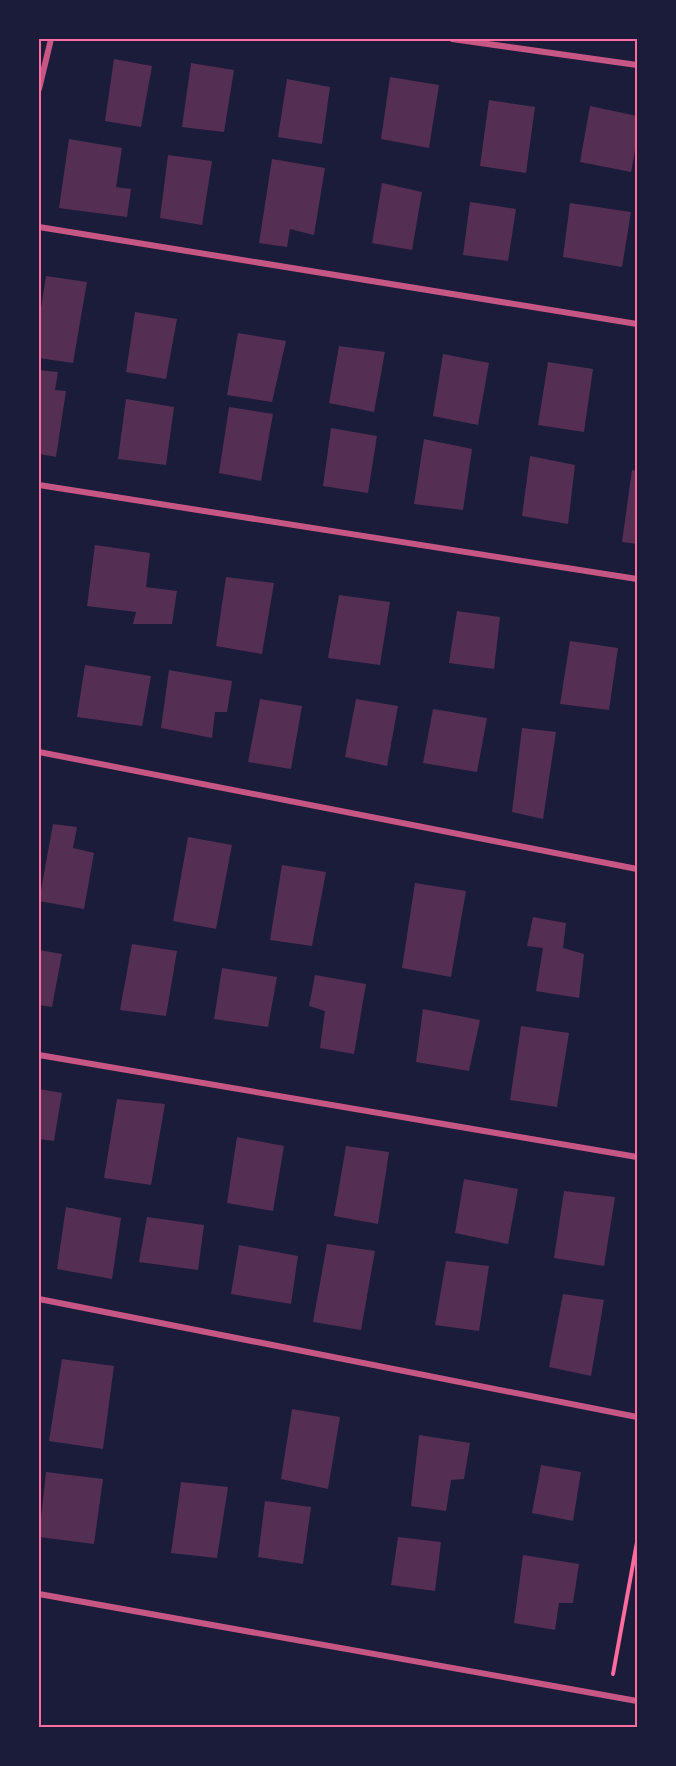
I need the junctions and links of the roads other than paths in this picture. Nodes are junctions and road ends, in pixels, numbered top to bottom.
1 (51, 39) edge
2 (452, 39) edge
3 (637, 65) edge
4 (39, 89) edge
5 (39, 227) edge
6 (637, 324) edge
7 (39, 485) edge
8 (637, 579) edge
9 (39, 752) edge
10 (637, 869) edge
11 (39, 1055) edge
12 (637, 1157) edge
13 (39, 1299) edge
14 (637, 1417) edge
15 (39, 1594) edge
16 (637, 1701) edge

1 - 4 street
2 - 3 street
5 - 6 street
7 - 8 street
9 - 10 street
11 - 12 street
13 - 14 street
15 - 16 street

